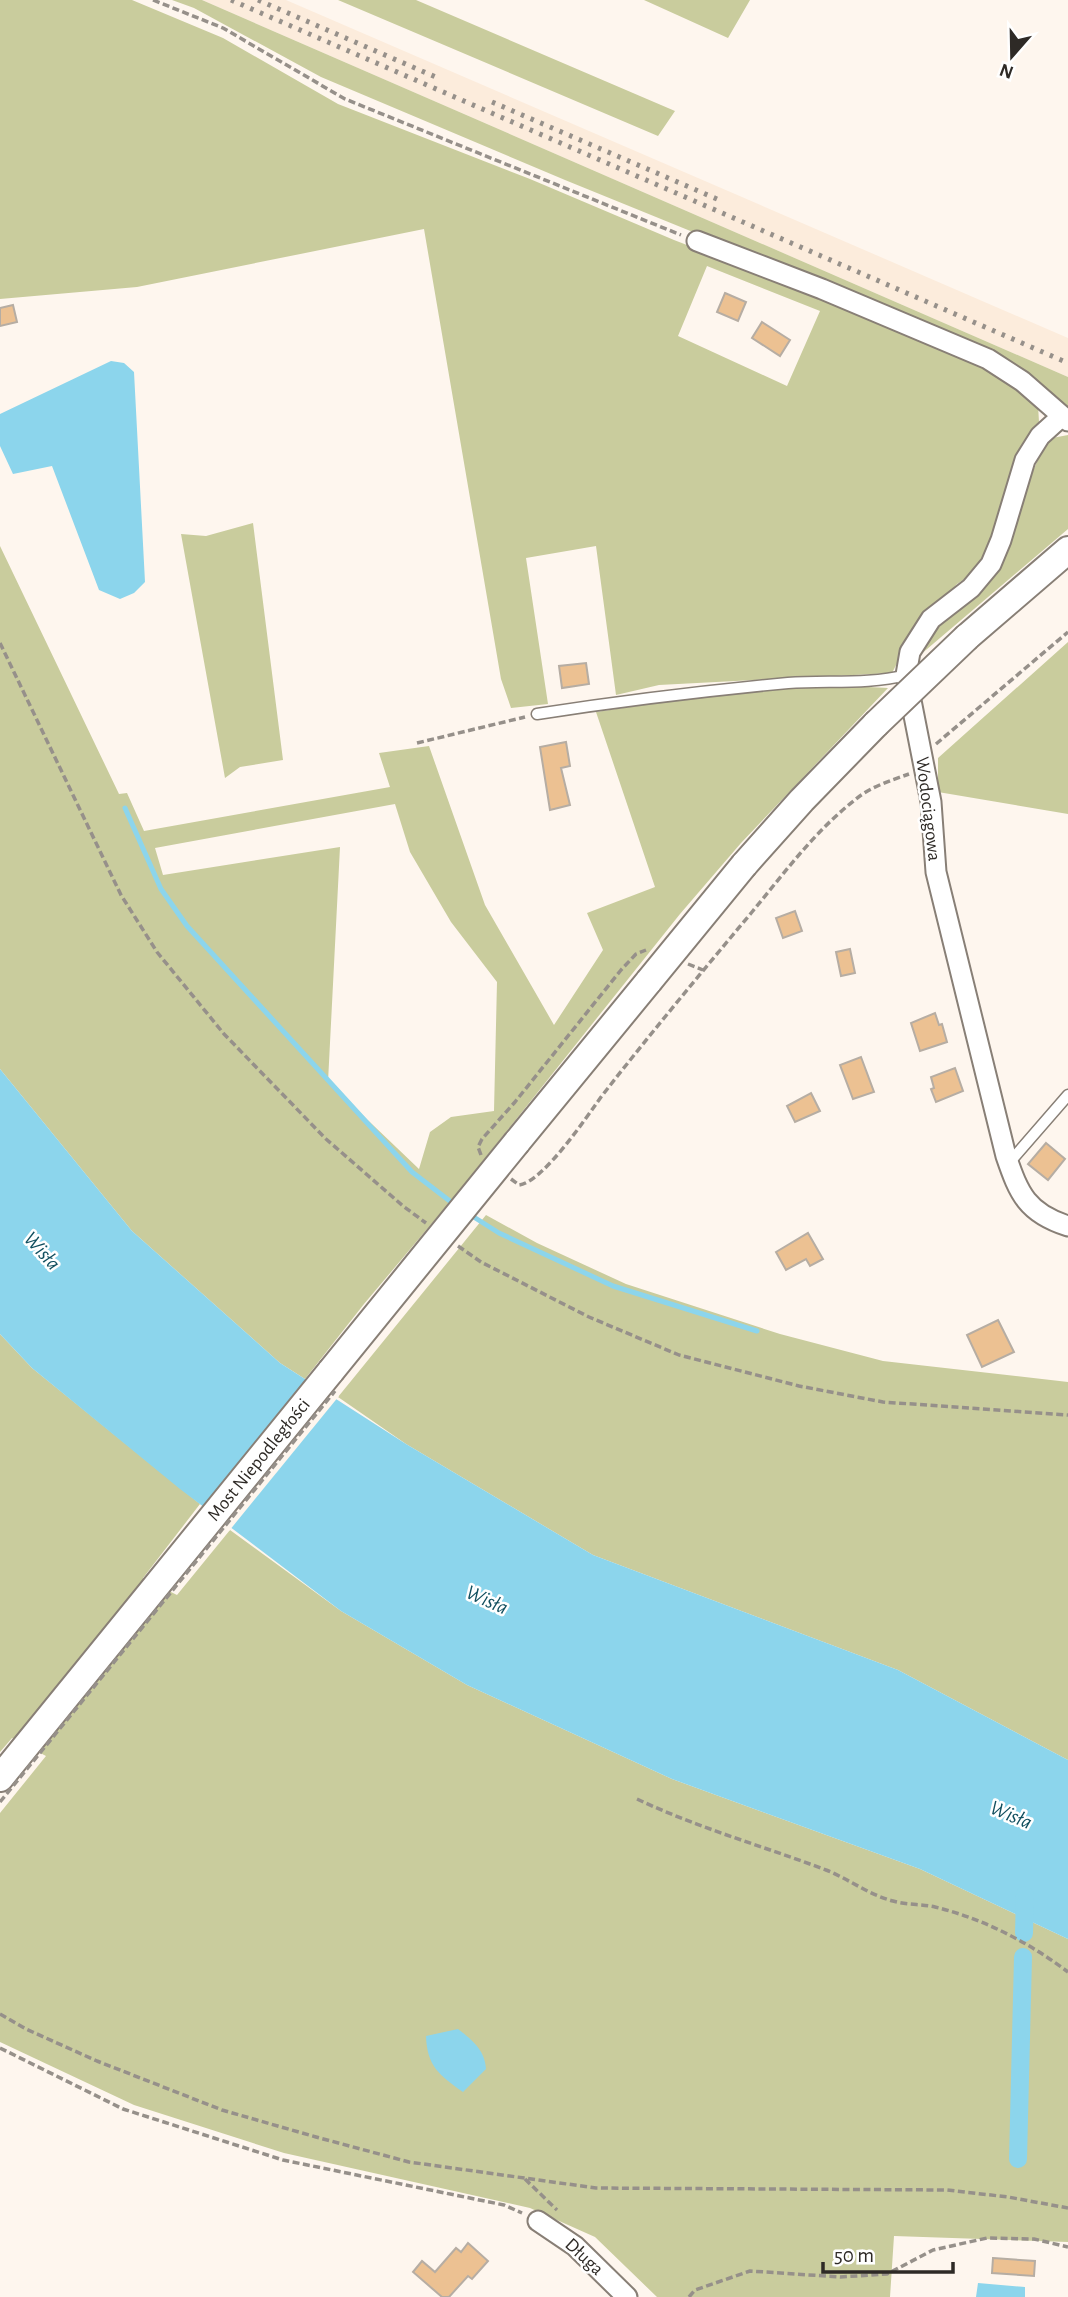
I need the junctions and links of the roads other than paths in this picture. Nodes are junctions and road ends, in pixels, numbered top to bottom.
1 (697, 241) road end
2 (1065, 419) edge
3 (1068, 550) edge
4 (906, 675) junction
5 (537, 714) road end
6 (1068, 1095) edge
7 (1009, 1163) junction
8 (1068, 1226) edge
9 (0, 1778) edge
10 (538, 2221) road end
11 (626, 2297) edge

1 - 2 street
2 - 4 street, Wodociągowa
3 - 9 main road, Most Niepodległości, bridge
4 - 5 lane
4 - 7 street, Wodociągowa
6 - 7 lane
7 - 8 street, Wodociągowa
10 - 11 street, Długa

